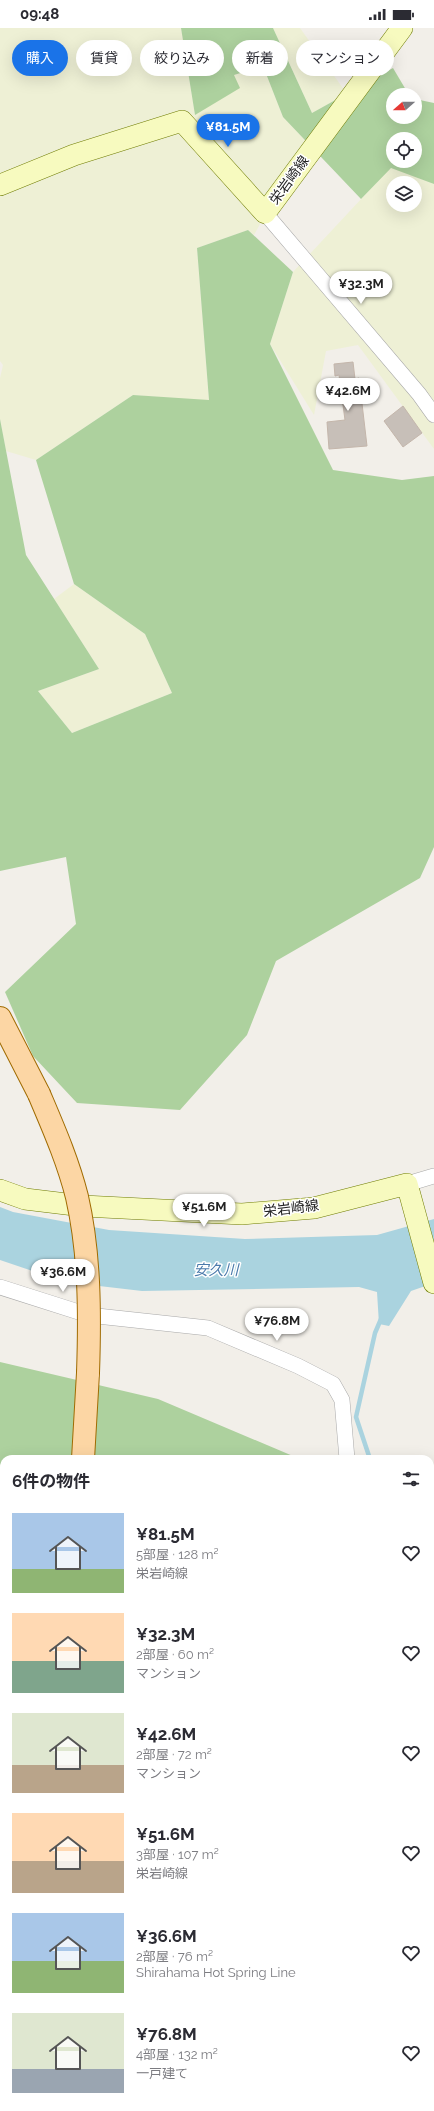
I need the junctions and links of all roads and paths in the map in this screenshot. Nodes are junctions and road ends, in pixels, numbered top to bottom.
1 (402, 28) edge
2 (0, 185) edge
3 (265, 213) junction
4 (434, 415) edge
5 (0, 1018) edge
6 (434, 1176) edge
7 (407, 1184) junction
8 (0, 1190) edge
9 (434, 1283) edge
10 (0, 1287) edge
11 (83, 1455) edge
12 (347, 1455) edge

1 - 3 main road, 栄岩崎線
2 - 3 main road, 栄岩崎線
3 - 4 street
5 - 11 main road, bridge
6 - 7 street
7 - 8 main road, 栄岩崎線
7 - 9 main road
10 - 12 street

